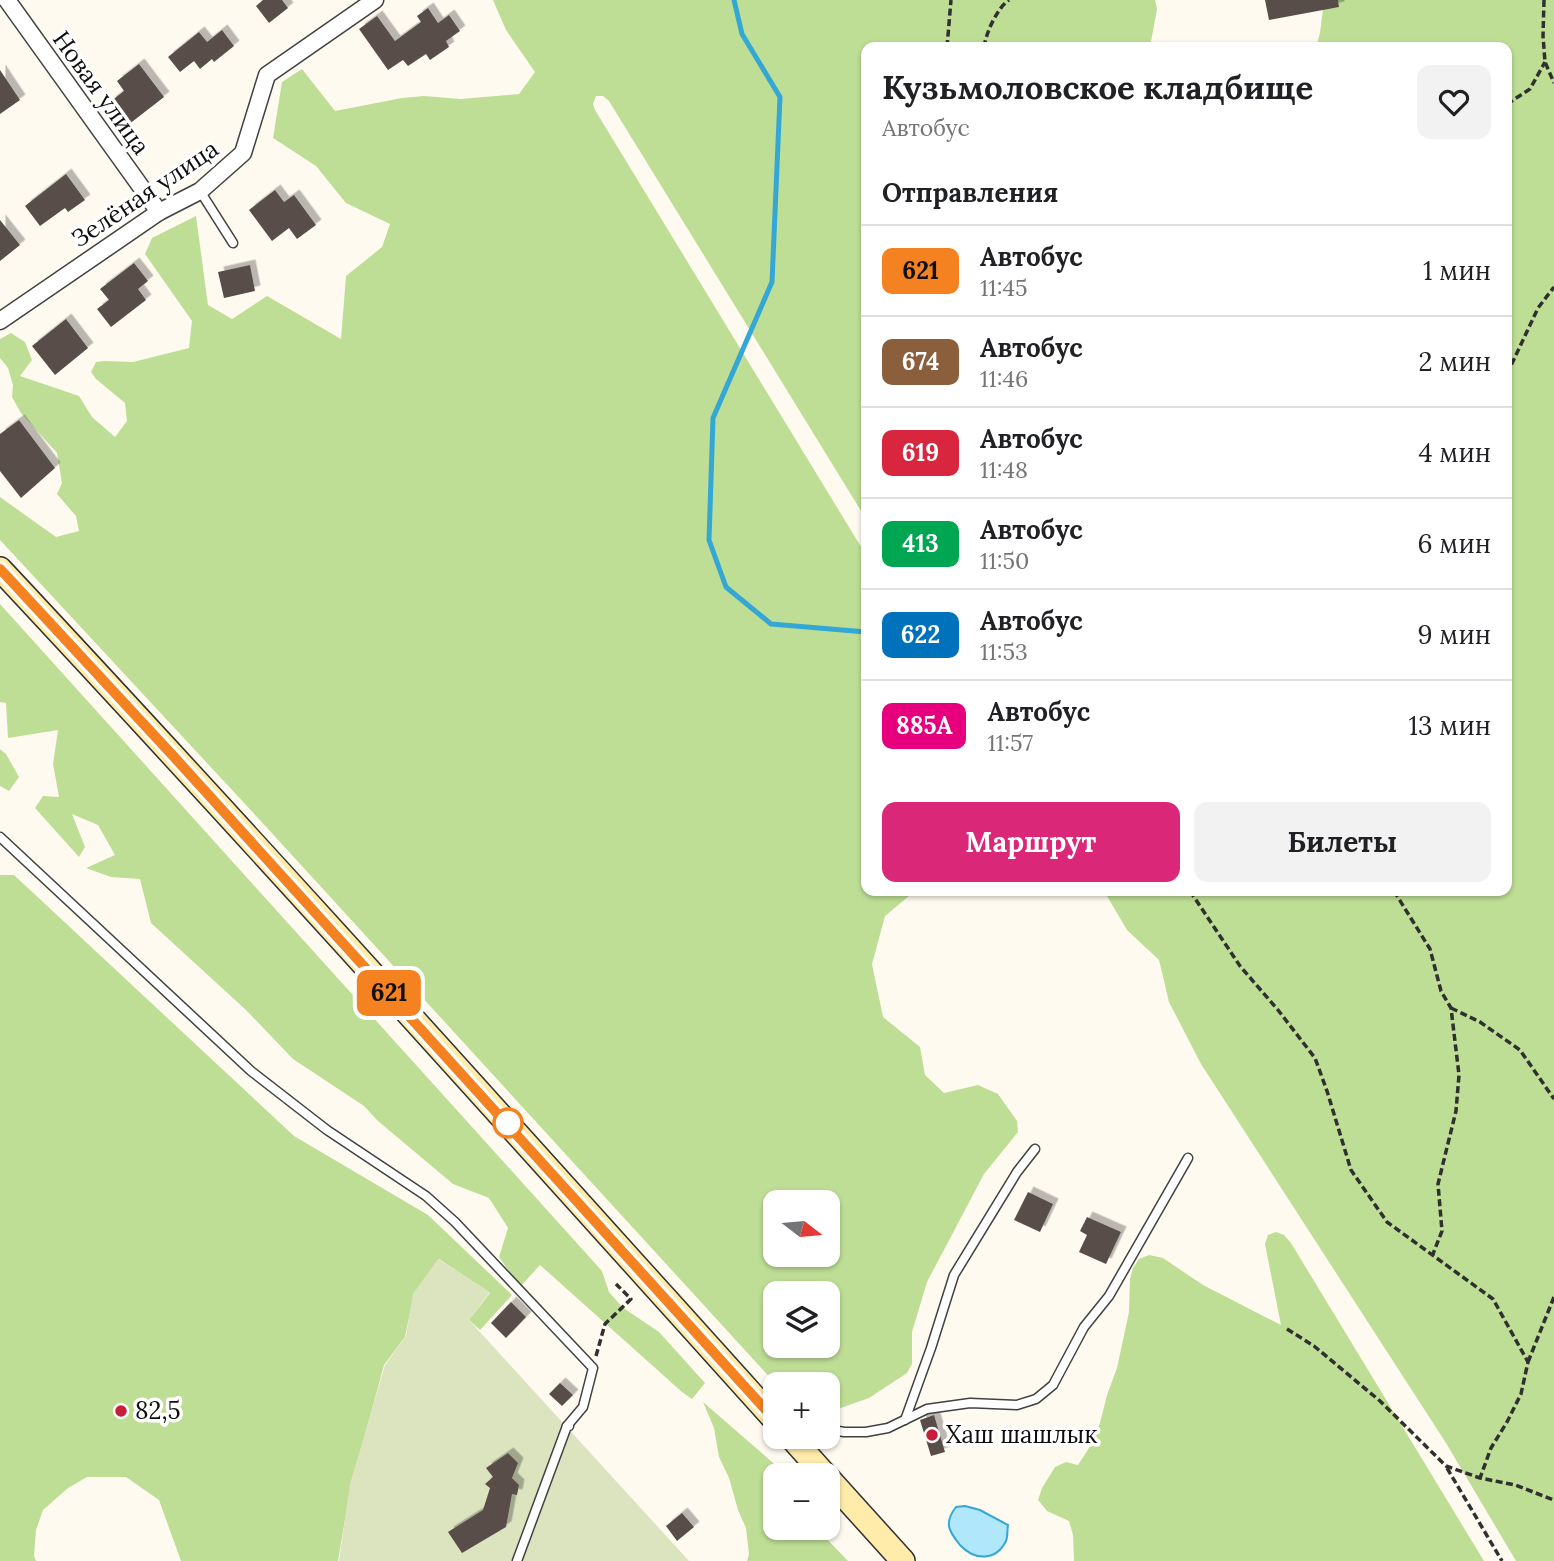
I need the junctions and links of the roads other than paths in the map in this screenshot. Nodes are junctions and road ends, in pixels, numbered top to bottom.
1 (7, 0) edge
2 (375, 0) edge
3 (200, 191) junction
4 (159, 212) junction
5 (233, 243) dead end
6 (0, 321) edge
7 (0, 569) edge
8 (0, 837) edge
9 (1035, 1149) dead end
10 (1188, 1158) dead end
11 (763, 1402) edge
12 (905, 1420) junction
13 (840, 1431) edge
14 (802, 1449) edge
15 (814, 1463) edge
16 (840, 1492) edge
17 (517, 1561) edge
18 (902, 1561) edge

1 - 4 street, Новая улица
2 - 3 street, Зелёная улица
3 - 4 street, Зелёная улица
3 - 5 lane
4 - 6 street, Зелёная улица
7 - 11 main road
8 - 17 lane
9 - 12 lane
10 - 12 lane
12 - 13 lane
14 - 15 main road
16 - 18 main road

